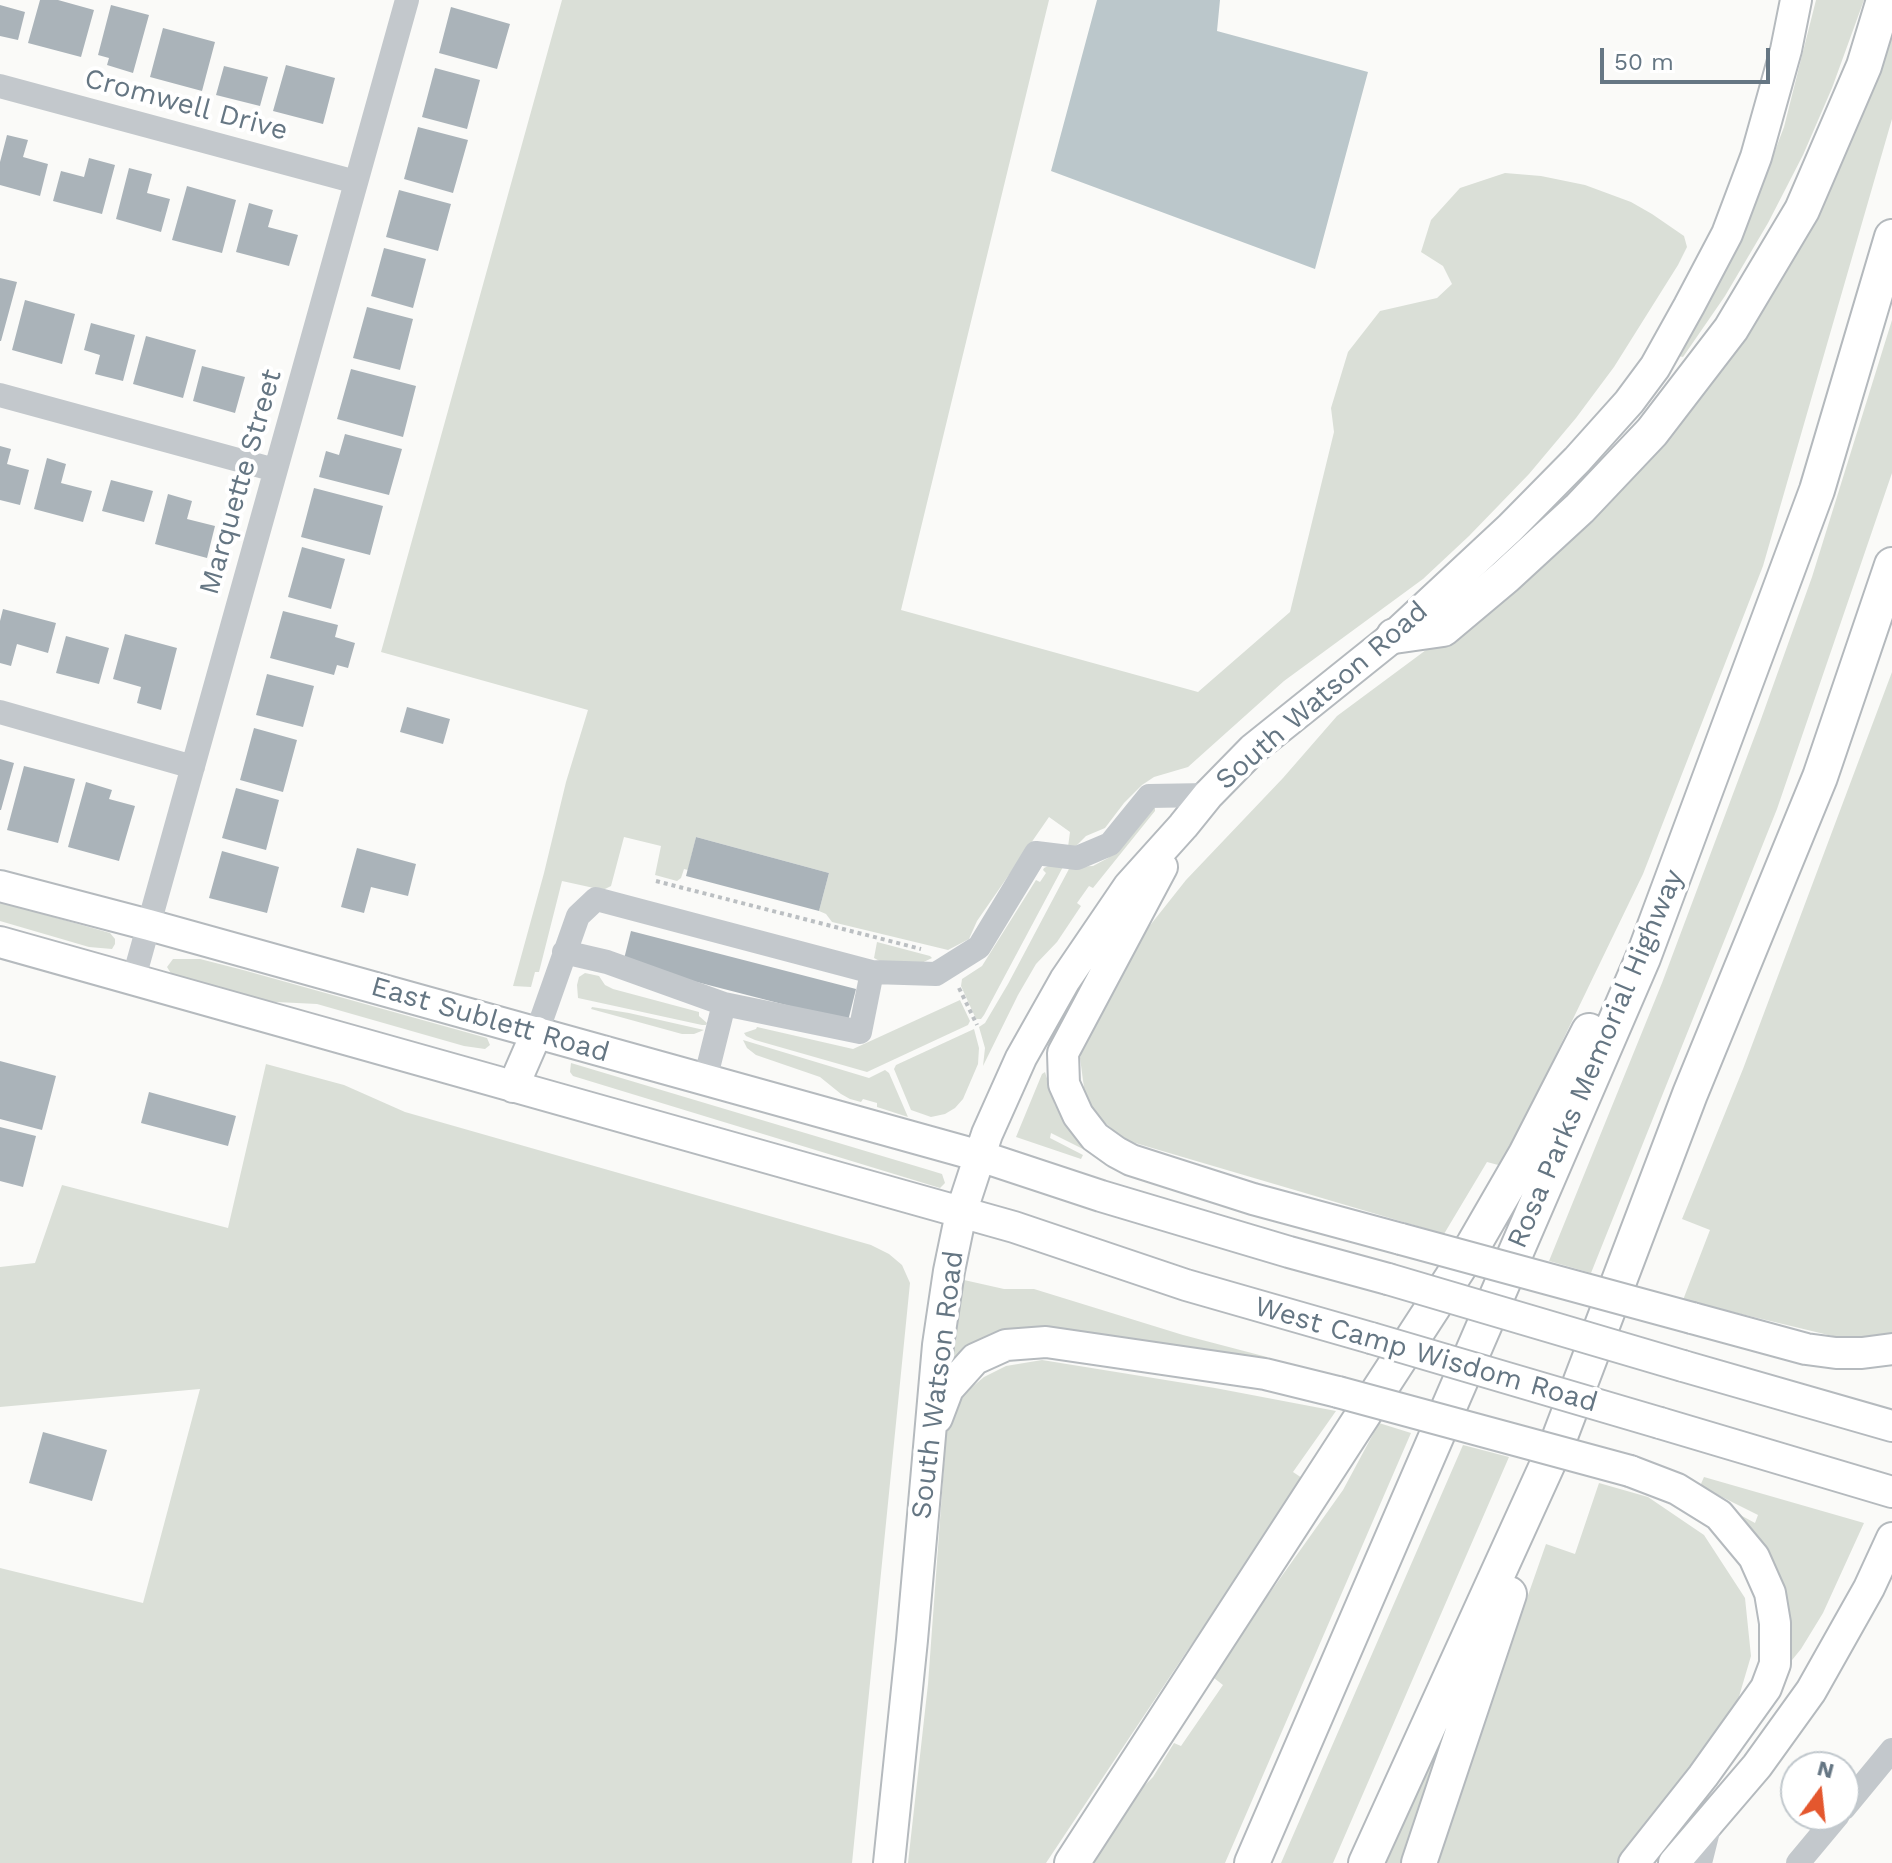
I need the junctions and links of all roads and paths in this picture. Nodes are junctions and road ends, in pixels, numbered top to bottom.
1 (407, 0) edge
2 (1796, 0) edge
3 (1884, 0) edge
4 (0, 86) edge
5 (356, 182) junction
6 (1892, 237) edge
7 (0, 395) edge
8 (275, 470) junction
9 (1892, 565) edge
10 (1394, 636) junction
11 (0, 712) edge
12 (193, 767) junction
13 (1208, 795) junction
14 (1183, 826) junction
15 (656, 881) dead end
16 (0, 886) edge
17 (149, 925) junction
18 (0, 942) edge
19 (921, 949) dead end
20 (564, 952) junction
21 (1643, 958) junction
22 (872, 972) junction
23 (133, 981) junction
24 (956, 983) dead end
25 (724, 1004) junction
26 (977, 1025) dead end
27 (537, 1032) junction
28 (705, 1080) junction
29 (513, 1087) junction
30 (980, 1156) junction
31 (961, 1213) junction
32 (1892, 1349) edge
33 (1892, 1426) edge
34 (929, 1438) junction
35 (1559, 1439) junction
36 (1892, 1492) edge
37 (1892, 1538) edge
38 (1890, 1758) edge
39 (1860, 1791) edge
40 (1711, 1820) junction
41 (1825, 1831) edge
42 (889, 1863) edge
43 (1072, 1863) edge
44 (1252, 1863) edge
45 (1366, 1863) edge
46 (1419, 1863) edge
47 (1634, 1863) edge
48 (1674, 1863) edge
49 (1700, 1863) edge
50 (1798, 1863) edge

1 - 5 street, Marquette Street
2 - 10 main road, South Watson Road
3 - 10 highway
4 - 5 street, Cromwell Drive
5 - 8 street, Marquette Street
6 - 21 highway, Rosa Parks Memorial Highway
7 - 8 street
8 - 12 street, Marquette Street
9 - 35 highway
10 - 13 main road, South Watson Road
11 - 12 street
12 - 17 street, Marquette Street
13 - 14 main road, South Watson Road
13 - 22 street
14 - 30 main road, South Watson Road
14 - 32 main road, bridge
15 - 19 path
16 - 17 main road, East Sublett Road
17 - 23 street, Marquette Street
17 - 27 main road, East Sublett Road
18 - 23 main road, East Sublett Road
20 - 22 street
20 - 25 street
20 - 27 street
21 - 43 highway
21 - 44 highway, Rosa Parks Memorial Highway
22 - 25 street
23 - 29 main road, East Sublett Road
24 - 26 path
25 - 28 street
27 - 28 main road, East Sublett Road
27 - 29 main road
28 - 30 main road, East Sublett Road
29 - 31 main road, East Sublett Road
30 - 31 main road, South Watson Road
30 - 33 main road, bridge
31 - 34 main road, South Watson Road
31 - 36 main road, West Camp Wisdom Road, bridge
34 - 42 main road, South Watson Road
34 - 47 main road, bridge
35 - 45 highway
35 - 46 highway
37 - 40 main road
38 - 39 street
40 - 48 main road
40 - 49 street
41 - 50 street

